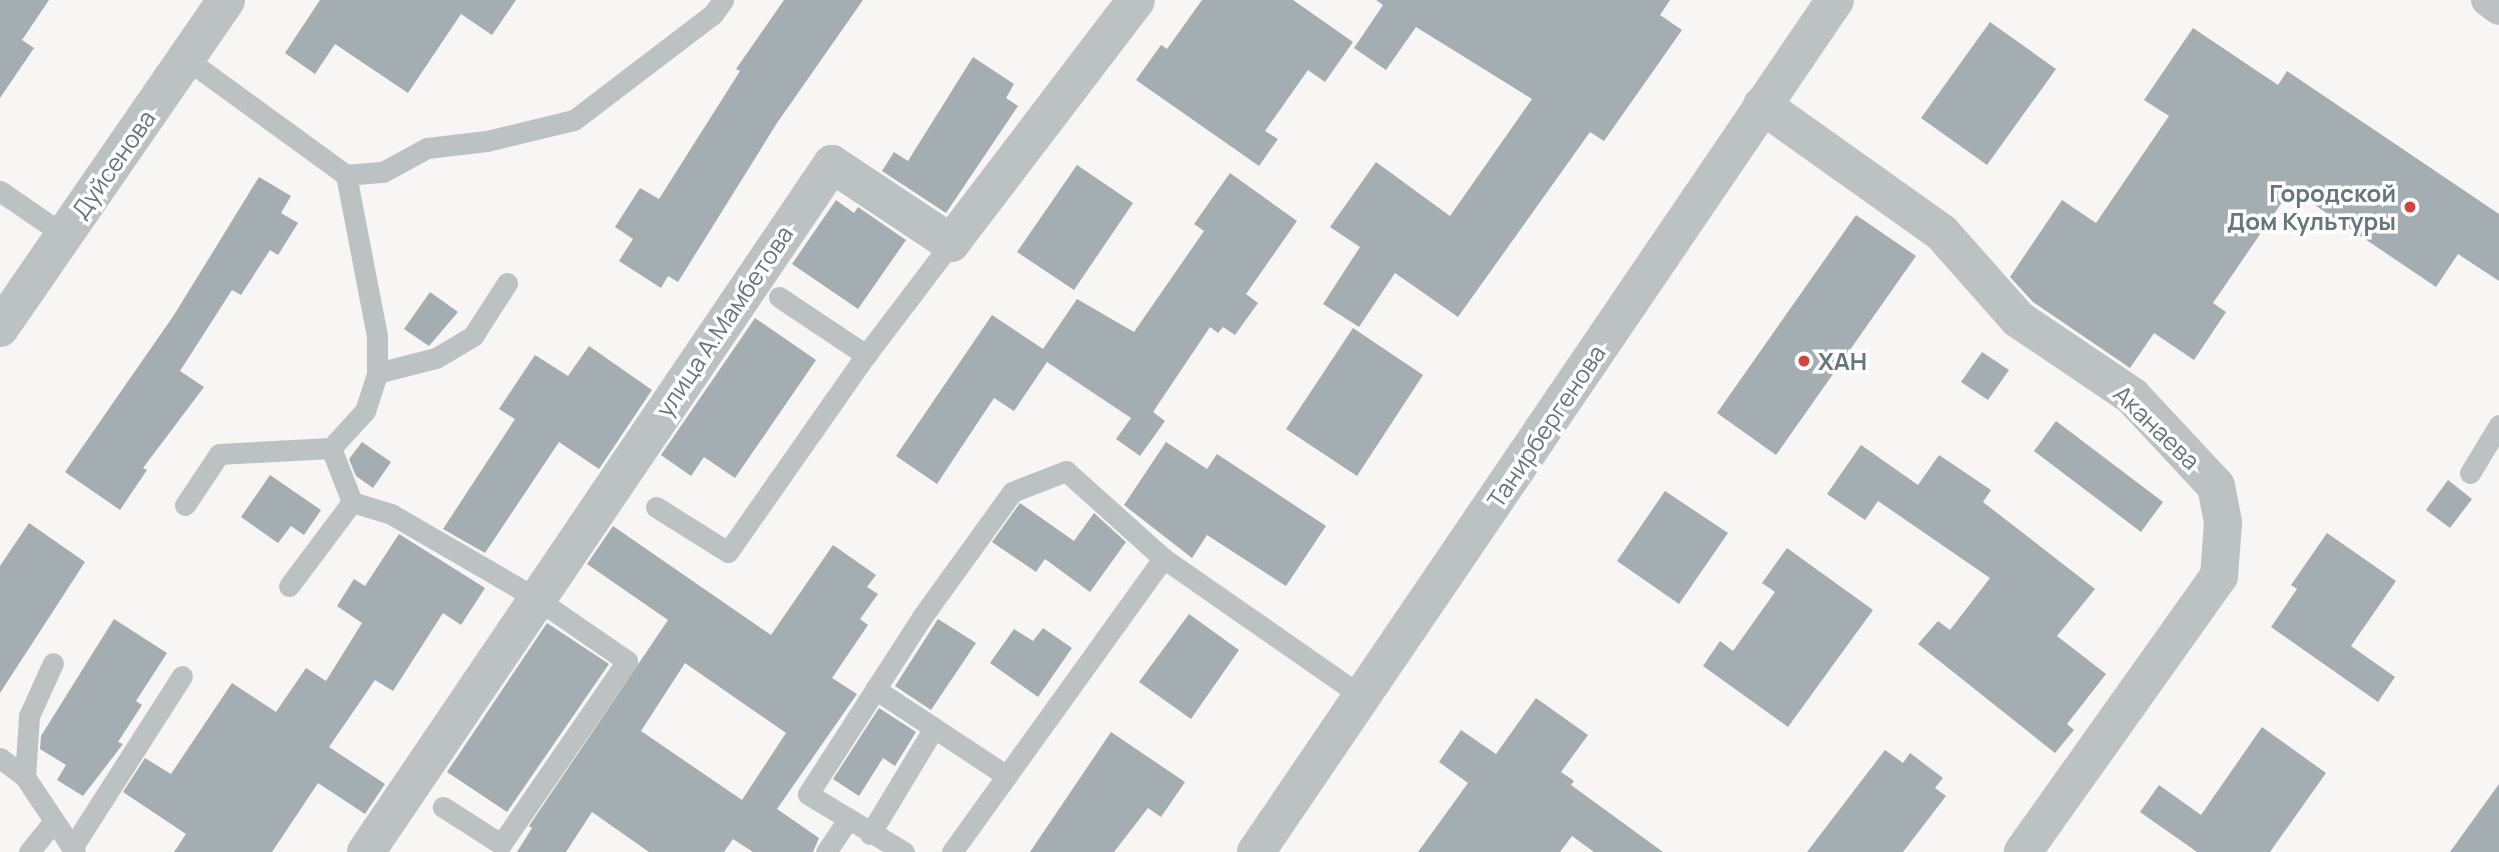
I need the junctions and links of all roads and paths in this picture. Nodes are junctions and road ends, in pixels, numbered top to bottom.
1 (226, 0) edge
2 (723, 0) edge
3 (1136, 0) edge
4 (1835, 0) edge
5 (2487, 0) edge
6 (2499, 9) edge
7 (186, 58) junction
8 (1762, 105) junction
9 (346, 175) junction
10 (0, 191) edge
11 (64, 235) junction
12 (951, 243) junction
13 (508, 283) dead end
14 (779, 297) dead end
15 (0, 328) edge
16 (866, 355) junction
17 (377, 373) junction
18 (2499, 425) edge
19 (331, 448) junction
20 (2470, 473) dead end
21 (352, 502) junction
22 (185, 505) dead end
23 (656, 507) dead end
24 (1163, 558) junction
25 (289, 586) dead end
26 (534, 597) junction
27 (53, 663) dead end
28 (182, 676) dead end
29 (875, 689) junction
30 (1363, 697) junction
31 (934, 728) junction
32 (0, 758) edge
33 (1007, 776) junction
34 (25, 777) junction
35 (443, 807) dead end
36 (847, 821) junction
37 (54, 822) junction
38 (870, 834) junction
39 (74, 850) edge
40 (29, 852) edge
41 (366, 852) edge
42 (826, 852) edge
43 (904, 852) edge
44 (952, 852) edge
45 (1256, 852) edge
46 (2023, 852) edge

1 - 7 street, Дуйсенова
2 - 9 lane
3 - 12 street
4 - 8 street, Танирбергенова
5 - 6 street
7 - 9 lane
7 - 11 street, Дуйсенова
8 - 30 street, Танирбергенова
8 - 46 street, Аканаева
9 - 17 lane
10 - 11 lane
11 - 15 street, Дуйсенова
12 - 16 lane
12 - 26 street, улица А.Мамбетова
13 - 17 lane
14 - 16 lane
16 - 23 lane
17 - 19 lane
18 - 20 lane
19 - 21 lane
19 - 22 lane
21 - 25 lane
21 - 26 lane
24 - 29 lane
24 - 30 lane
24 - 33 lane
26 - 35 lane
26 - 41 street, улица А.Мамбетова
27 - 34 lane
28 - 39 lane
29 - 31 lane
29 - 36 lane
30 - 45 street, Танирбергенова
31 - 33 lane
31 - 38 lane
32 - 34 lane
33 - 44 lane
34 - 37 lane
36 - 38 lane
36 - 42 lane
37 - 39 lane
37 - 40 lane
38 - 43 lane

